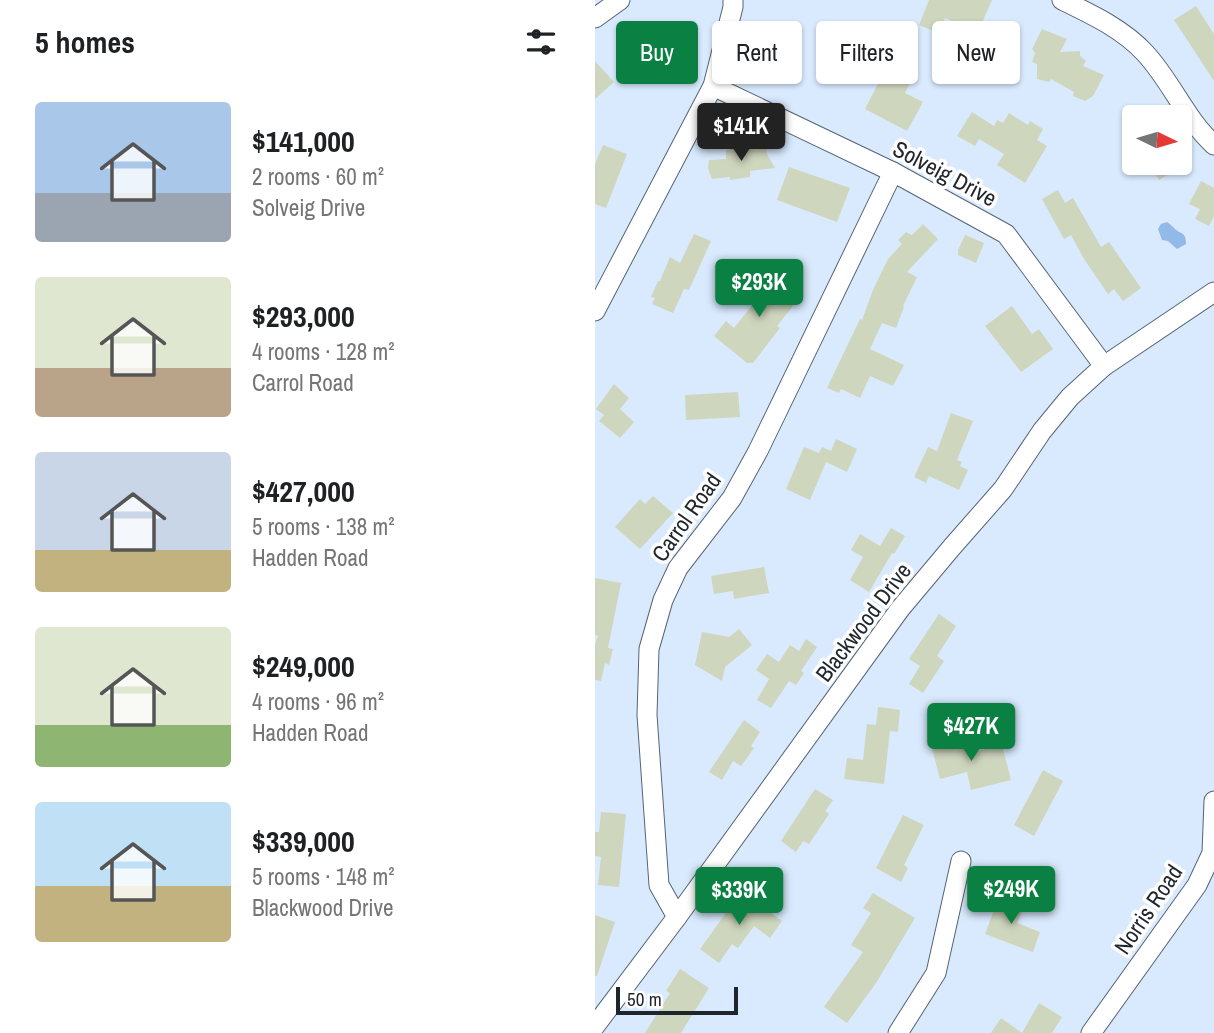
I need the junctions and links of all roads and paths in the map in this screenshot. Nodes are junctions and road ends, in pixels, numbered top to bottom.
1 (620, 0) edge
2 (733, 0) edge
3 (1062, 0) edge
4 (595, 18) edge
5 (713, 86) junction
6 (1214, 145) edge
7 (894, 172) junction
8 (1214, 292) edge
9 (595, 311) edge
10 (1104, 366) junction
11 (1214, 801) edge
12 (961, 861) dead end
13 (677, 917) junction
14 (595, 1026) edge
15 (898, 1033) edge
16 (1091, 1033) edge

1 - 4 street
2 - 5 street
3 - 6 street
5 - 7 street, Solveig Drive
5 - 9 street
7 - 10 street, Solveig Drive
7 - 13 street, Carrol Road
8 - 10 street, Blackwood Drive
10 - 13 street, Blackwood Drive
11 - 16 street, Norris Road
12 - 15 street
13 - 14 street, Blackwood Drive

